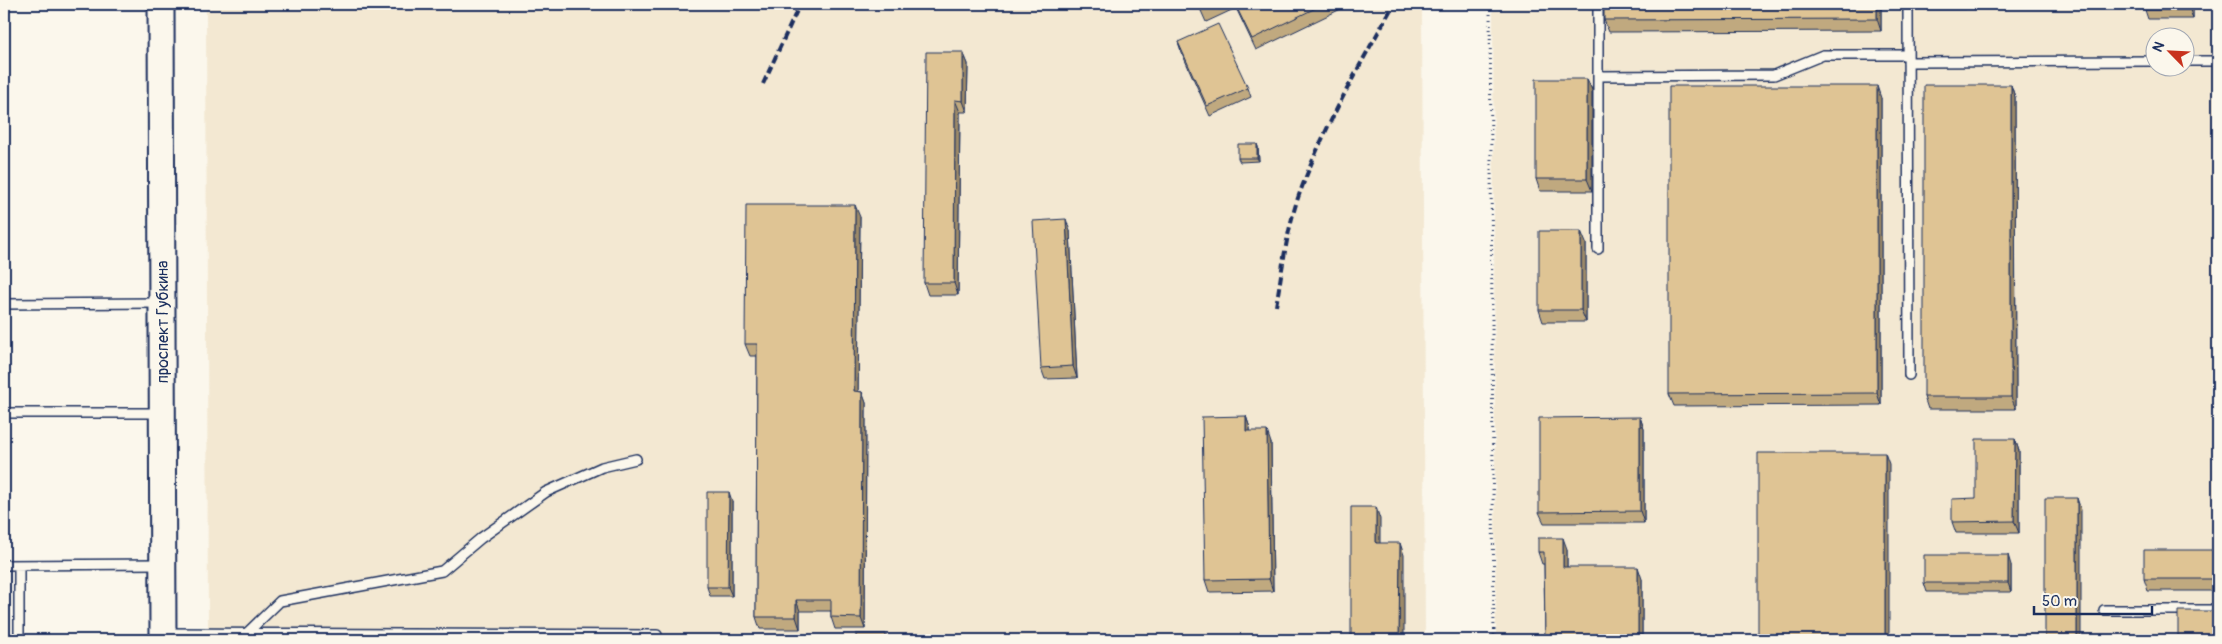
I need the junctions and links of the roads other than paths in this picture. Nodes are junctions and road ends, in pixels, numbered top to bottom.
1 (161, 4) edge
2 (1598, 4) edge
3 (1908, 4) edge
4 (1908, 59) junction
5 (2144, 61) edge
6 (2194, 61) edge
7 (2218, 61) edge
8 (1598, 76) junction
9 (1598, 249) dead end
10 (161, 303) junction
11 (4, 304) edge
12 (1909, 374) dead end
13 (4, 413) edge
14 (162, 414) junction
15 (636, 459) dead end
16 (163, 564) junction
17 (4, 565) edge
18 (19, 565) junction
19 (2104, 610) dead end
20 (2218, 610) edge
21 (247, 633) junction
22 (657, 634) dead end
23 (163, 636) edge
24 (311, 637) edge
25 (19, 640) edge

1 - 10 main road, проспект Губкина
2 - 8 lane
3 - 4 lane
4 - 5 lane
4 - 8 lane
4 - 12 lane
6 - 7 lane
8 - 9 lane
10 - 11 lane
10 - 14 main road, проспект Губкина
13 - 14 lane
14 - 16 main road, проспект Губкина
15 - 21 lane
16 - 18 lane
16 - 23 main road, проспект Губкина
17 - 18 lane
18 - 25 lane
19 - 20 lane
21 - 23 lane
21 - 24 lane
22 - 24 lane

